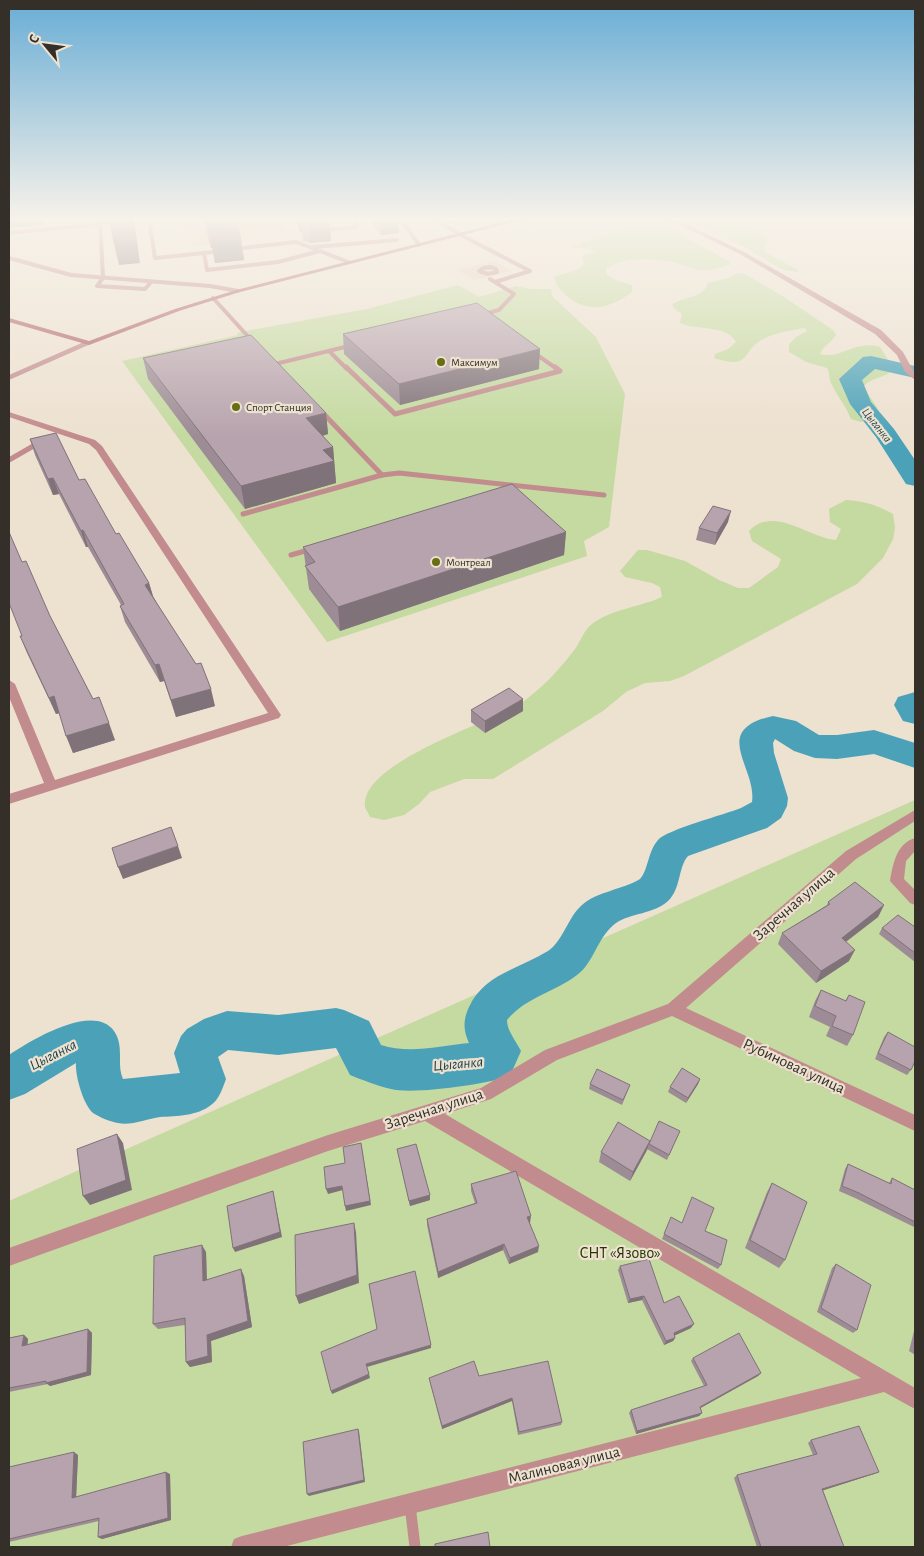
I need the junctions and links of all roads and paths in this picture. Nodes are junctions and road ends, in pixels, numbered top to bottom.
1 (236, 292) edge
2 (512, 292) edge
3 (808, 292) edge
4 (214, 298) junction
5 (482, 315) junction
6 (472, 317) edge
7 (9, 320) edge
8 (490, 321) edge
9 (90, 343) junction
10 (254, 343) junction
11 (358, 344) edge
12 (245, 345) edge
13 (529, 349) edge
14 (261, 350) edge
15 (329, 351) junction
16 (268, 357) edge
17 (275, 364) junction
18 (282, 371) edge
19 (9, 378) edge
20 (915, 378) edge
21 (315, 406) edge
22 (9, 414) edge
23 (61, 431) junction
24 (9, 460) edge
25 (382, 475) junction
26 (514, 485) junction
27 (499, 491) edge
28 (604, 495) dead end
29 (243, 514) dead end
30 (320, 546) edge
31 (291, 555) dead end
32 (9, 684) edge
33 (51, 786) junction
34 (9, 799) edge
35 (915, 815) edge
36 (915, 843) edge
37 (915, 899) edge
38 (673, 1009) junction
39 (425, 1112) junction
40 (915, 1123) edge
41 (9, 1257) edge
42 (885, 1382) junction
43 (915, 1400) edge
44 (410, 1504) junction
45 (242, 1547) edge
46 (415, 1547) edge

1 - 4 street
2 - 5 lane
3 - 20 street
4 - 9 street
4 - 10 lane
5 - 6 lane
5 - 8 lane
7 - 9 street
9 - 19 street
10 - 12 lane
10 - 14 lane
11 - 15 lane
13 - 15 lane
15 - 17 lane
16 - 17 lane
17 - 18 lane
21 - 25 lane
22 - 23 street
23 - 24 street
23 - 33 street
25 - 26 lane
25 - 29 lane
26 - 27 lane
26 - 28 lane
30 - 31 lane
32 - 33 street
33 - 34 street
35 - 38 street, Заречная улица
36 - 37 street
38 - 39 street, Заречная улица
38 - 40 street, Рубиновая улица
39 - 41 street, Заречная улица
39 - 42 street
42 - 43 street
42 - 44 street, Малиновая улица
44 - 45 street, Малиновая улица
44 - 46 lane

